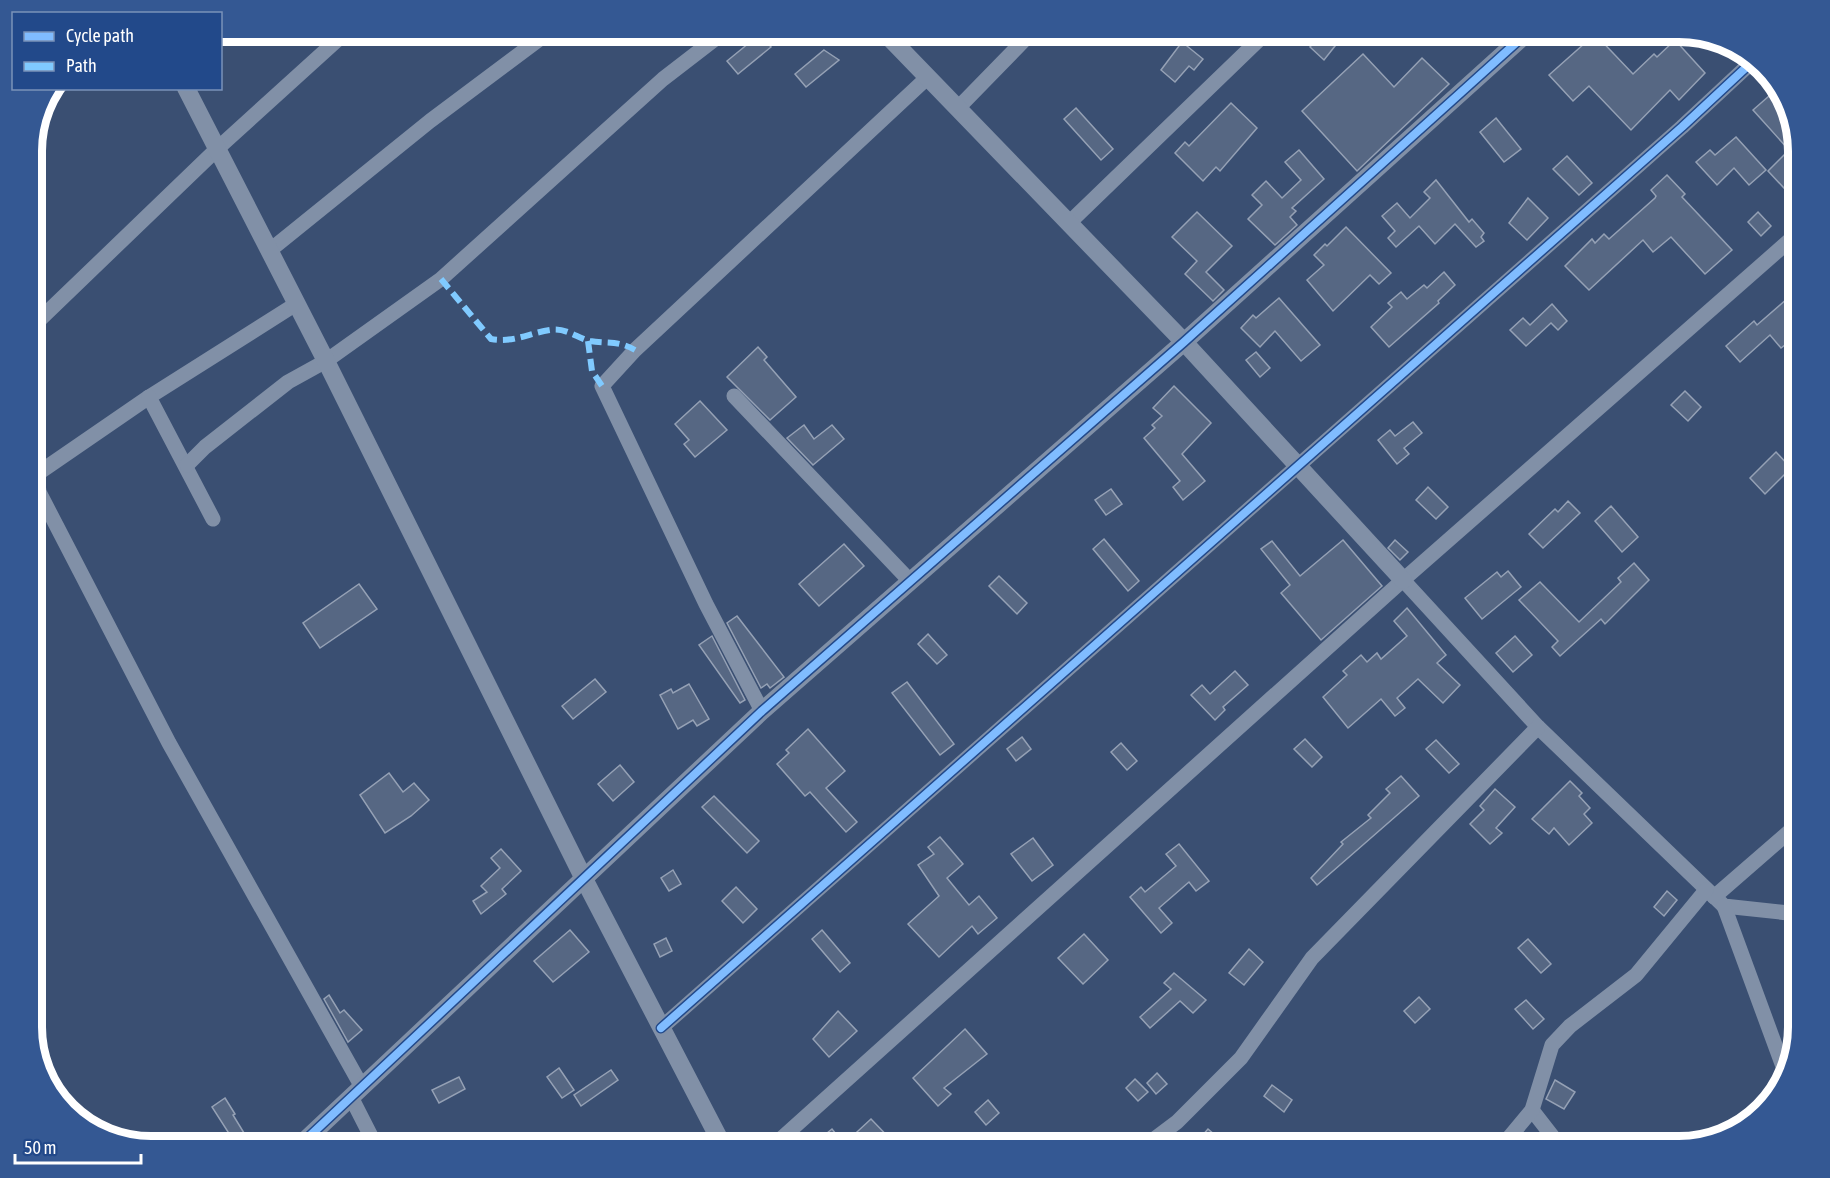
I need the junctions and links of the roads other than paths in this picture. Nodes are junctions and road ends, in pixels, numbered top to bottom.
1 (335, 42) edge
2 (536, 42) edge
3 (711, 42) edge
4 (894, 42) edge
5 (1022, 42) edge
6 (1257, 42) edge
7 (1517, 42) edge
8 (1747, 66) edge
9 (928, 77) junction
10 (187, 90) edge
11 (958, 108) junction
12 (217, 149) junction
13 (1069, 222) junction
14 (1788, 242) edge
15 (269, 251) junction
16 (297, 304) junction
17 (42, 317) edge
18 (1184, 342) junction
19 (326, 361) junction
20 (734, 396) dead end
21 (149, 397) junction
22 (42, 465) edge
23 (187, 465) junction
24 (1299, 465) junction
25 (42, 498) edge
26 (213, 519) dead end
27 (1403, 580) junction
28 (910, 581) junction
29 (762, 711) junction
30 (1538, 727) junction
31 (1788, 833) edge
32 (583, 877) junction
33 (1715, 898) junction
34 (1788, 912) edge
35 (662, 1028) junction
36 (1782, 1063) edge
37 (356, 1092) junction
38 (1532, 1110) junction
39 (310, 1136) edge
40 (372, 1136) edge
41 (718, 1136) edge
42 (784, 1136) edge
43 (1158, 1136) edge
44 (1510, 1136) edge
45 (1552, 1136) edge

1 - 12 street
2 - 15 street
3 - 19 street
4 - 9 street
5 - 11 street
6 - 13 street
7 - 18 street
8 - 24 street
9 - 11 street
9 - 29 street
10 - 12 street
11 - 13 street
12 - 15 street
12 - 17 street
13 - 18 street
14 - 27 street
15 - 16 street
16 - 19 street
16 - 21 street
18 - 24 street
18 - 28 street
19 - 23 street
19 - 32 street
20 - 28 street
21 - 22 street
21 - 23 street
23 - 26 street
24 - 27 street
24 - 35 street
25 - 37 street
27 - 30 street
27 - 42 street
28 - 29 street
29 - 32 street
30 - 33 street
30 - 43 street
31 - 33 street
32 - 35 street
32 - 37 street
33 - 34 street
33 - 36 street
33 - 38 street
35 - 41 street
37 - 39 street
37 - 40 street
38 - 44 street
38 - 45 street

